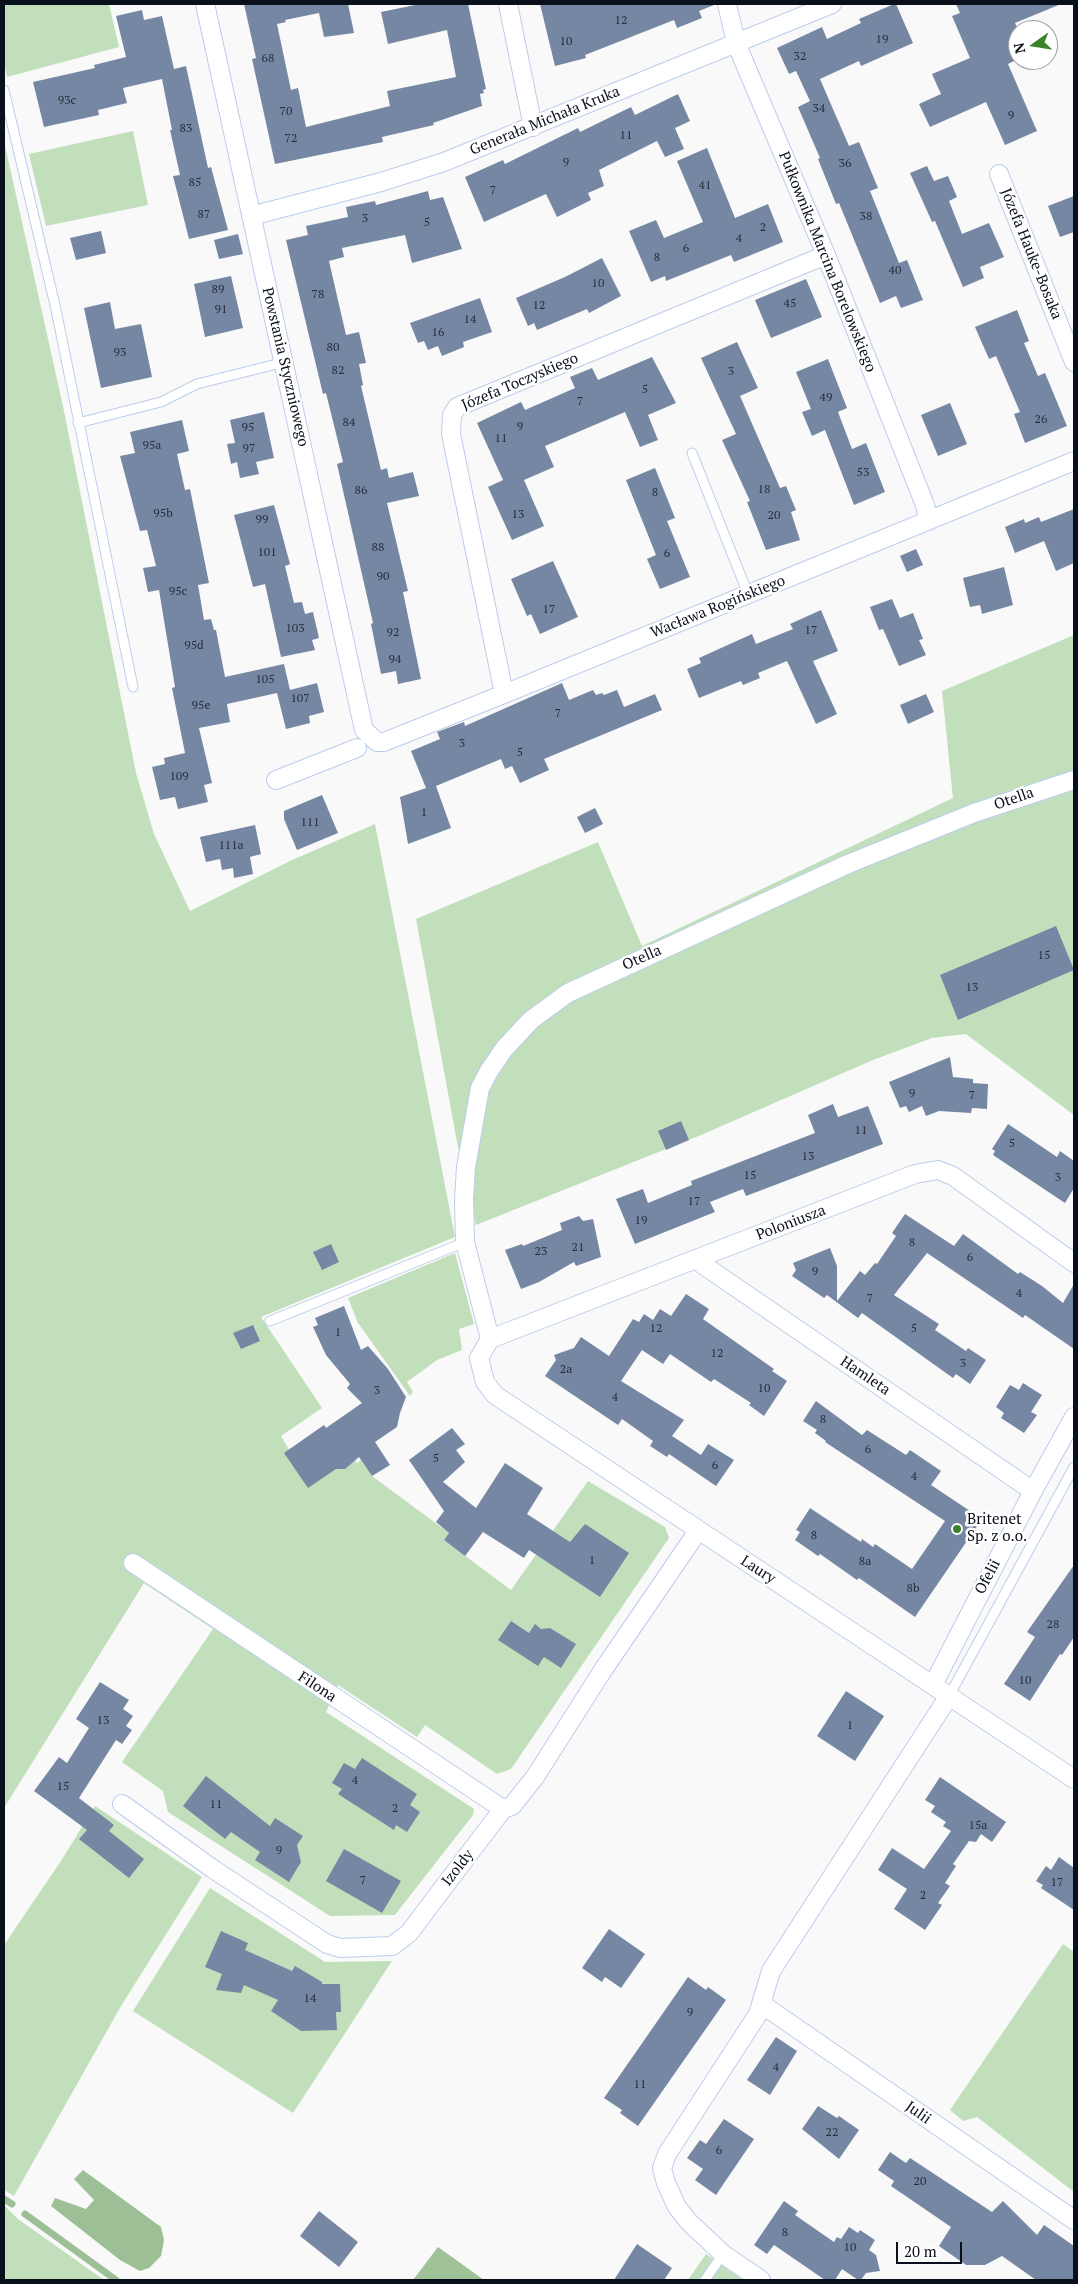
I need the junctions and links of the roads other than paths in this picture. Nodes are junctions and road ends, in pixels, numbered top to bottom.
1 (205, 4) edge
2 (508, 4) edge
3 (728, 4) edge
4 (832, 4) edge
5 (736, 43) junction
6 (4, 90) edge
7 (533, 127) junction
8 (999, 174) dead end
9 (251, 216) junction
10 (826, 255) junction
11 (284, 362) junction
12 (1074, 362) edge
13 (78, 423) junction
14 (692, 453) dead end
15 (1074, 461) edge
16 (928, 520) junction
17 (748, 594) junction
18 (133, 687) dead end
19 (504, 694) junction
20 (364, 730) joint
21 (357, 748) dead end
22 (276, 780) dead end
23 (1074, 780) edge
24 (465, 1242) junction
25 (696, 1260) junction
26 (1074, 1263) edge
27 (270, 1321) dead end
28 (490, 1339) junction
29 (1074, 1417) edge
30 (1074, 1467) edge
31 (1033, 1491) junction
32 (698, 1531) junction
33 (133, 1563) dead end
34 (933, 1685) junction
35 (949, 1696) junction
36 (1074, 1779) edge
37 (122, 1804) dead end
38 (503, 1809) junction
39 (762, 2005) junction
40 (1074, 2220) edge
41 (723, 2254) junction
42 (705, 2280) edge
43 (761, 2280) edge

1 - 9 street, Powstania Styczniowego
2 - 7 street
3 - 5 street, Pułkownika Marcina Borelowskiego
4 - 5 street, Generała Michała Kruka
5 - 7 street, Generała Michała Kruka
5 - 10 street, Pułkownika Marcina Borelowskiego
6 - 13 lane
7 - 9 street, Generała Michała Kruka
8 - 12 street, Józefa Hauke-Bosaka
9 - 11 street, Powstania Styczniowego
10 - 16 street, Pułkownika Marcina Borelowskiego
10 - 19 street, Józefa Toczyskiego
11 - 13 lane
11 - 20 street, Powstania Styczniowego
13 - 18 lane
14 - 17 lane
15 - 16 street, Wacława Rogińskiego
16 - 17 street, Wacława Rogińskiego
17 - 19 street, Wacława Rogińskiego
19 - 20 street, Wacława Rogińskiego
21 - 22 street
23 - 24 street, Otella
24 - 27 lane
24 - 28 street, Otella
25 - 26 street, Poloniusza
25 - 28 street, Poloniusza
25 - 31 street, Hamleta
28 - 32 street, Laury
29 - 31 street, Ofelii
30 - 35 lane
31 - 34 street, Ofelii
32 - 34 street, Laury
32 - 38 street, Izoldy
33 - 38 street, Filona
34 - 35 street, Laury
35 - 36 street, Laury
35 - 39 street
37 - 38 street, Izoldy
39 - 40 street, Julii
39 - 41 street
41 - 42 lane
41 - 43 street

